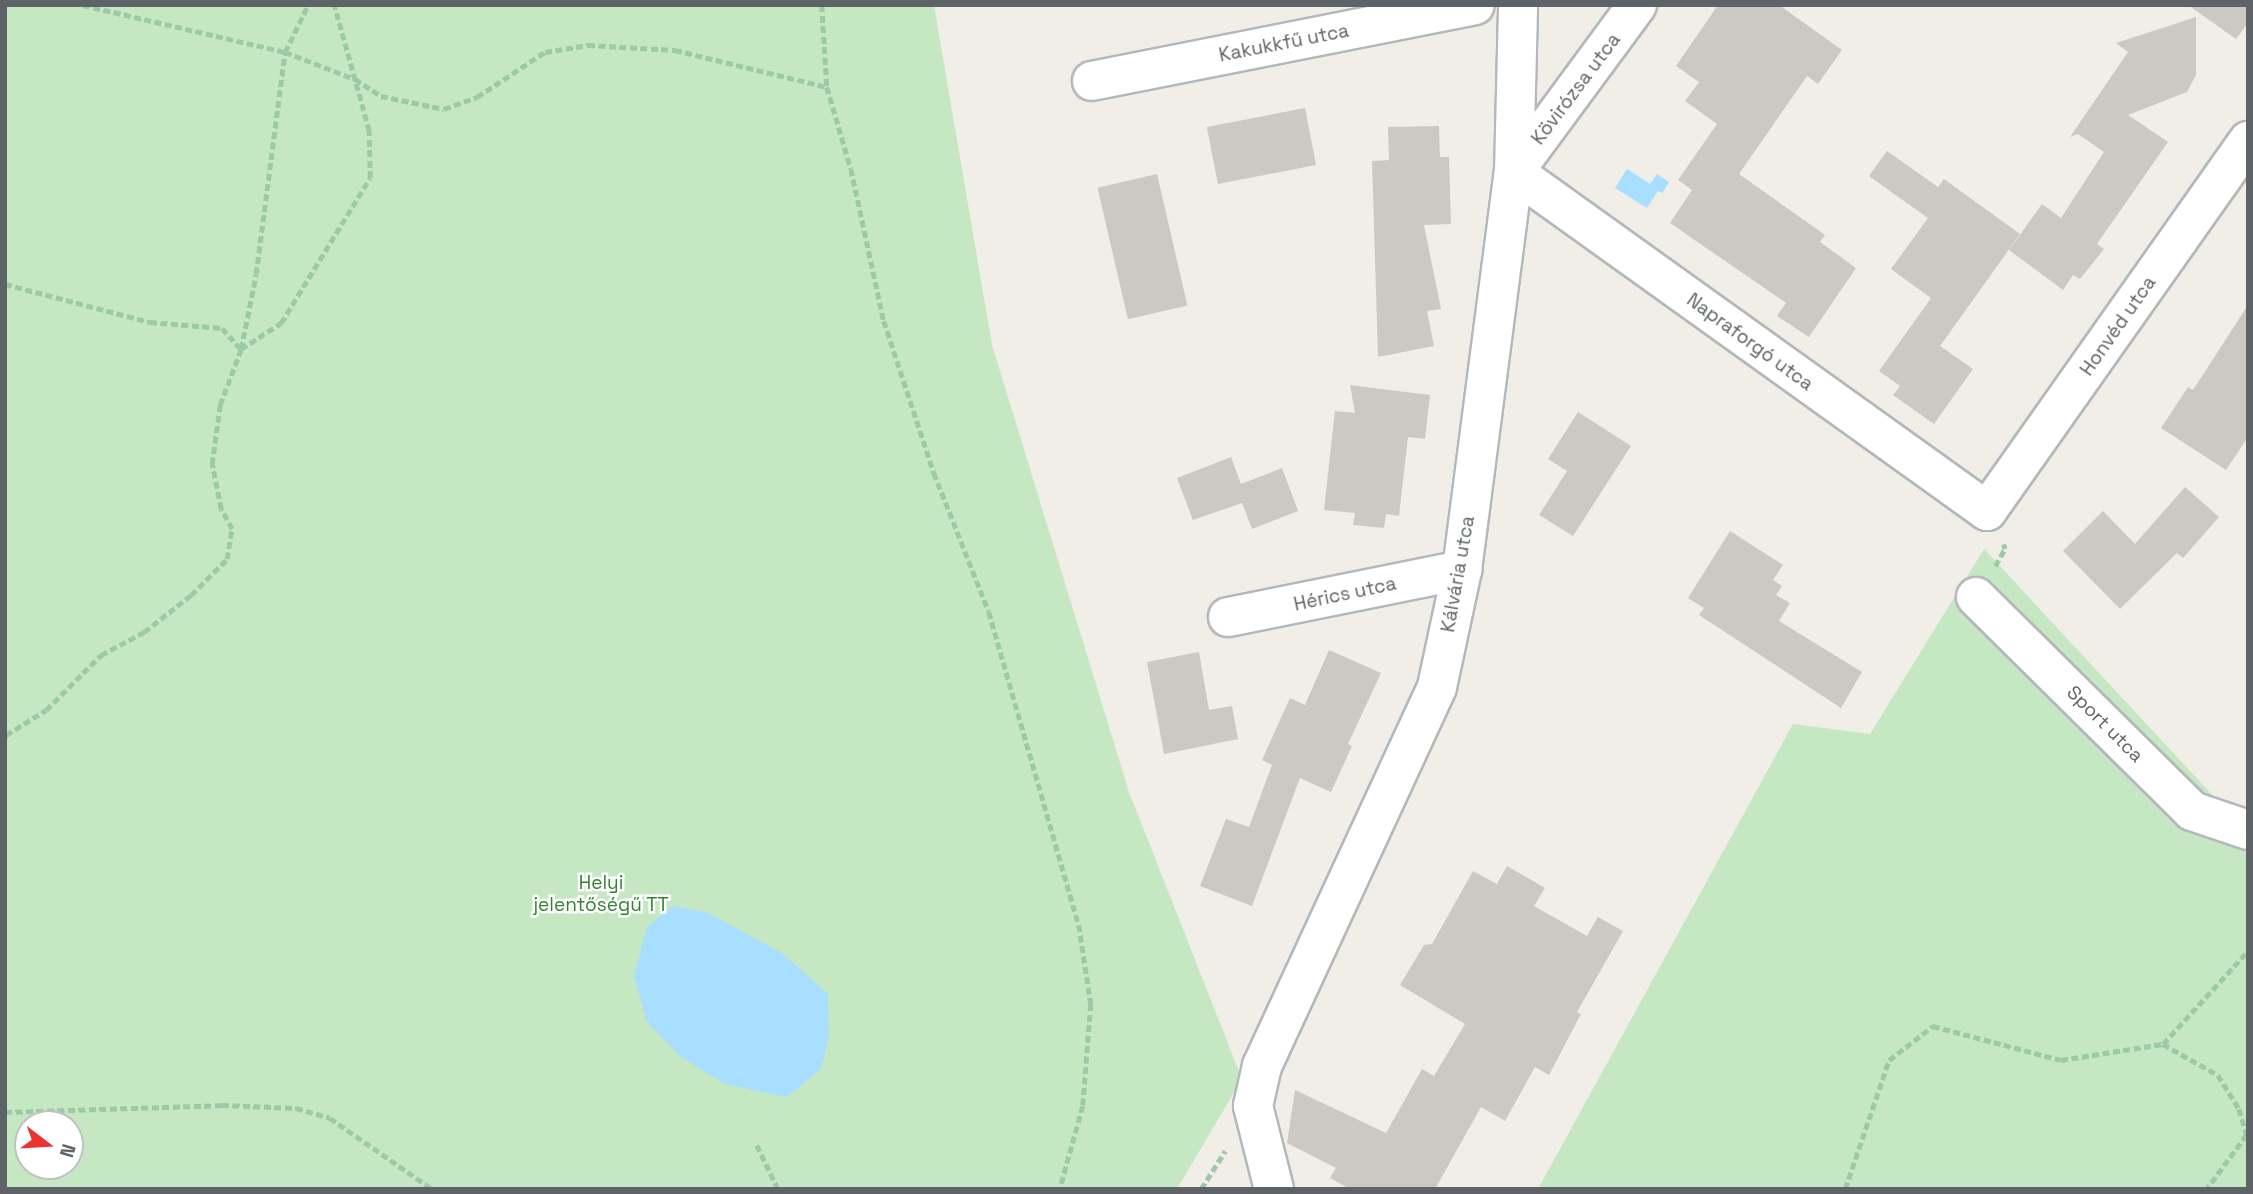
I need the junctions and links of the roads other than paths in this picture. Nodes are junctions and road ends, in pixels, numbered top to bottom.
1 (1475, 5) edge
2 (1518, 5) edge
3 (1637, 5) edge
4 (1092, 81) dead end
5 (2248, 141) edge
6 (1514, 172) junction
7 (1987, 511) joint
8 (1462, 570) junction
9 (1976, 597) road end
10 (1228, 617) dead end
11 (2248, 830) edge
12 (1274, 1189) edge

1 - 4 street, Kakukkfű utca
2 - 6 street, Kálvária utca
3 - 6 street, Kövirózsa utca
5 - 7 street, Honvéd utca
6 - 7 street, Napraforgó utca
6 - 8 street, Kálvária utca
8 - 10 street, Hérics utca
8 - 12 street, Kálvária utca
9 - 11 street, Sport utca

